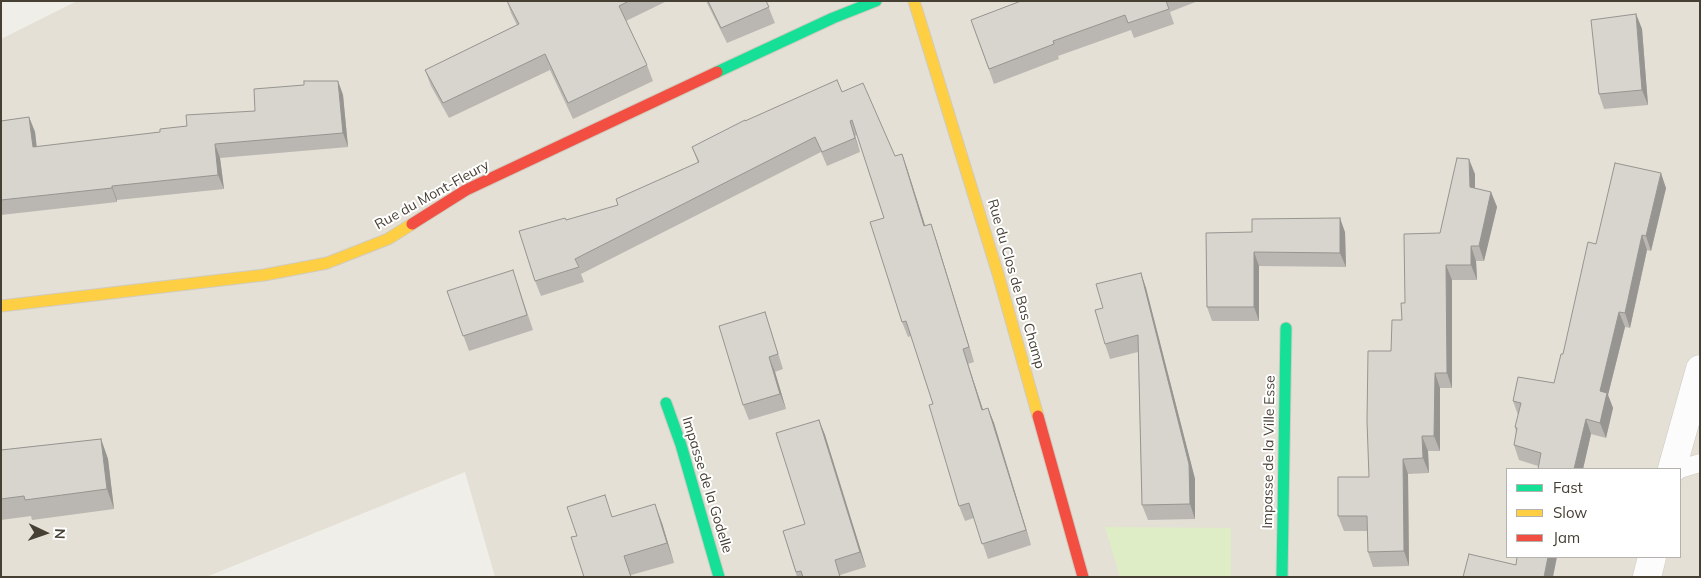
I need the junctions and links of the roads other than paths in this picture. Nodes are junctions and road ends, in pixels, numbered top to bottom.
1 (876, 1) edge
2 (914, 1) edge
3 (1, 306) edge
4 (1286, 328) dead end
5 (1700, 369) edge
6 (666, 402) dead end
7 (1700, 464) edge
8 (1672, 468) edge
9 (1681, 469) edge
10 (1652, 558) edge
11 (719, 577) edge
12 (1083, 577) edge
13 (1282, 577) edge
14 (1647, 577) edge

1 - 3 street, Rue du Mont-Fleury
2 - 12 street, Rue du Clos de Bas Champ
4 - 13 street, Impasse de la Ville Esse
5 - 8 street
6 - 11 street, Impasse de la Godelle
7 - 9 lane
10 - 14 street

